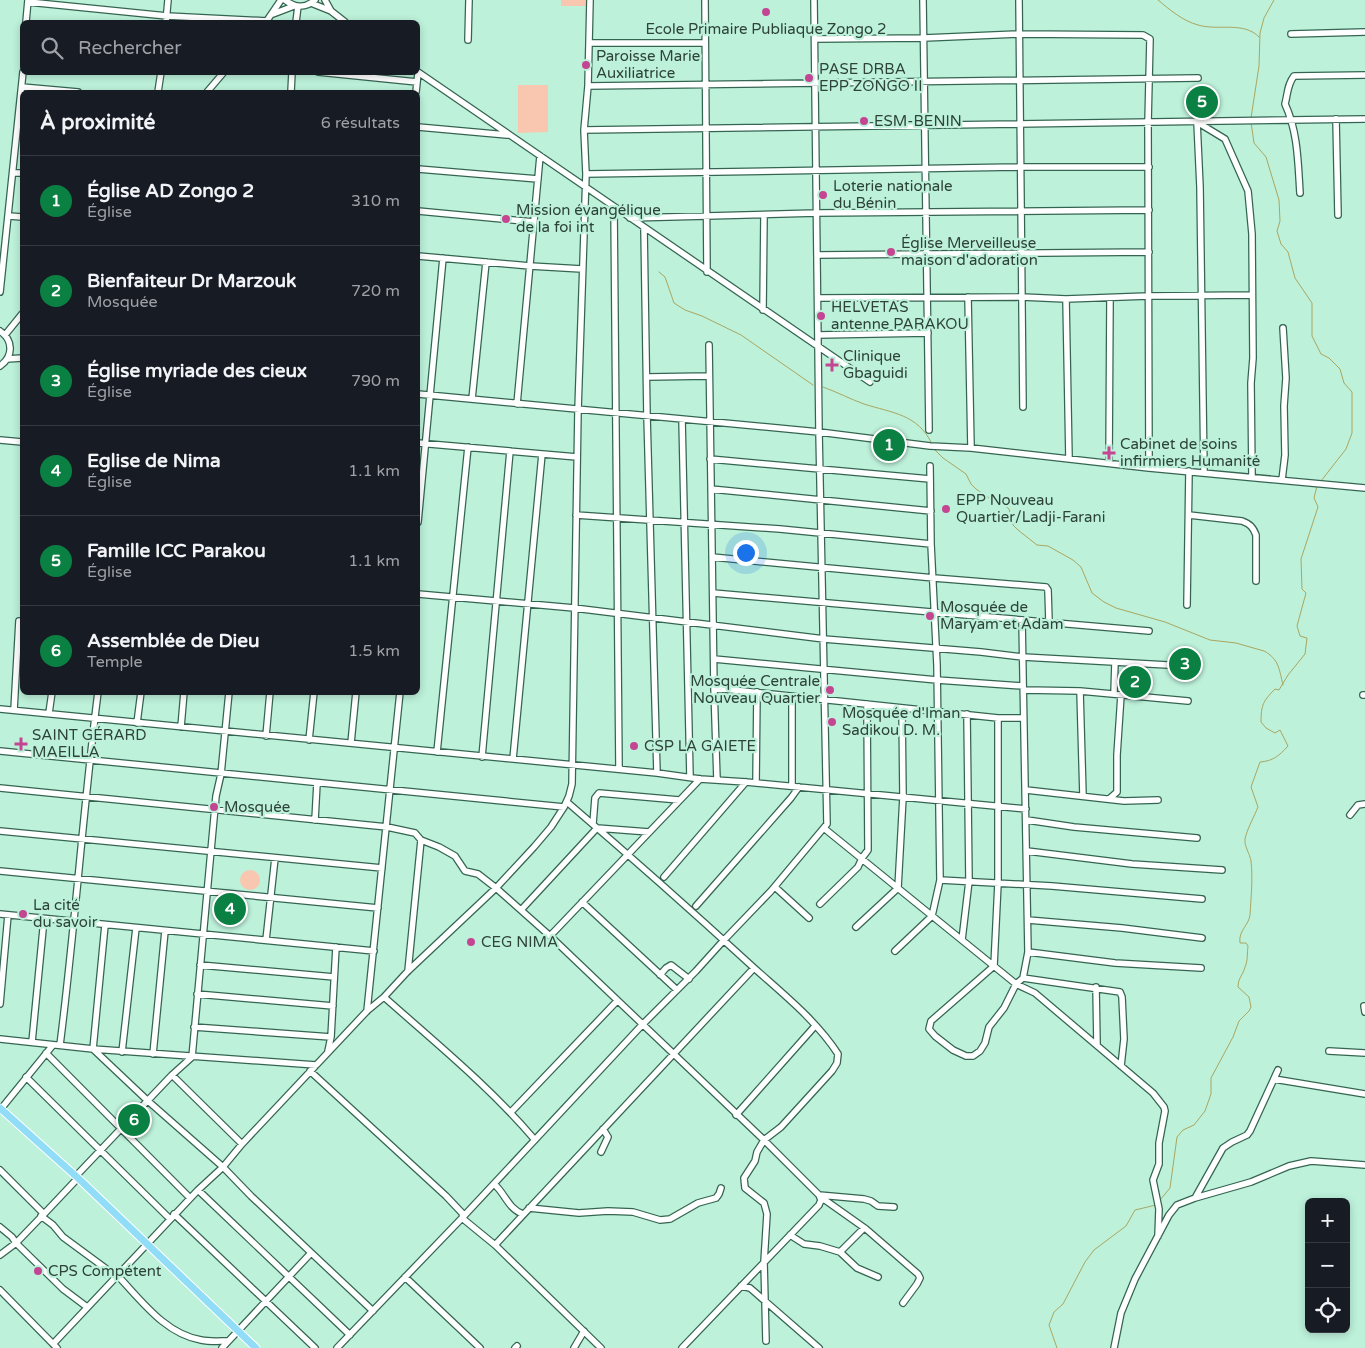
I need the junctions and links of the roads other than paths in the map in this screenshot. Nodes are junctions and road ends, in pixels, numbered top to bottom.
1 (168, 0) edge
2 (283, 0) edge
3 (325, 0) edge
4 (469, 0) edge
5 (590, 0) edge
6 (705, 0) edge
7 (814, 0) edge
8 (923, 0) edge
9 (1019, 0) edge
10 (28, 1) edge
11 (313, 2) edge
12 (296, 6) junction
13 (331, 11) junction
14 (273, 14) junction
15 (166, 19) edge
16 (26, 20) edge
17 (199, 20) edge
18 (268, 20) edge
19 (296, 20) edge
20 (341, 20) edge
21 (1365, 32) edge
22 (1019, 34) junction
23 (1291, 34) dead end
24 (924, 38) junction
25 (815, 39) junction
26 (468, 40) dead end
27 (589, 42) junction
28 (705, 43) junction
29 (420, 73) edge
30 (23, 75) edge
31 (160, 75) edge
32 (221, 75) edge
33 (292, 75) edge
34 (346, 75) edge
35 (418, 75) edge
36 (1365, 75) edge
37 (1150, 78) junction
38 (1198, 78) dead end
39 (1020, 80) junction
40 (924, 81) junction
41 (417, 82) junction
42 (815, 82) junction
43 (706, 84) junction
44 (588, 86) junction
45 (22, 87) junction
46 (22, 90) edge
47 (56, 90) edge
48 (158, 90) edge
49 (209, 90) edge
50 (291, 90) edge
51 (416, 90) edge
52 (1336, 119) junction
53 (1365, 119) edge
54 (1293, 120) junction
55 (1197, 122) junction
56 (1148, 123) junction
57 (1019, 124) junction
58 (925, 126) junction
59 (420, 127) edge
60 (816, 127) junction
61 (706, 129) junction
62 (20, 130) edge
63 (584, 130) junction
64 (509, 135) junction
65 (540, 156) junction
66 (1022, 167) junction
67 (1149, 167) junction
68 (420, 169) edge
69 (926, 169) junction
70 (816, 171) junction
71 (707, 172) junction
72 (13, 173) junction
73 (20, 173) edge
74 (586, 174) junction
75 (538, 179) junction
76 (585, 187) junction
77 (1300, 194) dead end
78 (614, 208) junction
79 (1022, 210) junction
80 (1149, 210) junction
81 (420, 211) edge
82 (926, 212) junction
83 (817, 213) junction
84 (764, 215) junction
85 (1338, 215) dead end
86 (9, 216) junction
87 (708, 216) junction
88 (20, 217) edge
89 (630, 218) junction
90 (534, 222) junction
91 (644, 228) junction
92 (1149, 252) junction
93 (1022, 254) junction
94 (817, 255) junction
95 (927, 255) junction
96 (420, 256) edge
97 (443, 258) junction
98 (486, 262) junction
99 (530, 266) junction
100 (582, 268) junction
101 (708, 272) junction
102 (0, 292) edge
103 (1202, 295) junction
104 (1251, 295) junction
105 (1148, 296) junction
106 (968, 297) junction
107 (1022, 297) junction
108 (818, 298) junction
109 (927, 298) junction
110 (1110, 298) junction
111 (1066, 299) junction
112 (763, 310) junction
113 (20, 316) edge
114 (1283, 328) dead end
115 (1, 332) edge
116 (928, 333) junction
117 (818, 335) junction
118 (709, 345) dead end
119 (818, 348) junction
120 (10, 350) junction
121 (20, 356) edge
122 (20, 357) edge
123 (7, 359) junction
124 (0, 366) edge
125 (709, 376) junction
126 (648, 377) junction
127 (870, 382) dead end
128 (420, 394) edge
129 (430, 395) junction
130 (472, 399) junction
131 (517, 404) junction
132 (1023, 407) dead end
133 (578, 410) junction
134 (615, 413) junction
135 (648, 416) junction
136 (682, 419) junction
137 (710, 422) junction
138 (929, 430) dead end
139 (819, 432) junction
140 (0, 440) edge
141 (20, 442) edge
142 (420, 442) edge
143 (426, 443) junction
144 (468, 447) junction
145 (971, 448) junction
146 (510, 451) junction
147 (542, 454) junction
148 (577, 457) junction
149 (1069, 459) junction
150 (710, 460) junction
151 (1109, 463) junction
152 (930, 466) dead end
153 (1149, 468) junction
154 (820, 471) junction
155 (1189, 471) junction
156 (1204, 473) junction
157 (1252, 478) junction
158 (930, 480) junction
159 (1282, 480) junction
160 (1365, 488) edge
161 (711, 489) junction
162 (821, 500) junction
163 (420, 502) edge
164 (931, 511) junction
165 (576, 515) junction
166 (1189, 515) junction
167 (616, 517) junction
168 (650, 519) junction
169 (684, 523) junction
170 (712, 525) junction
171 (821, 534) junction
172 (931, 544) junction
173 (712, 557) junction
174 (822, 567) junction
175 (934, 578) junction
176 (1256, 581) dead end
177 (712, 593) junction
178 (420, 594) edge
179 (453, 597) junction
180 (496, 602) junction
181 (823, 602) junction
182 (528, 604) junction
183 (1187, 604) dead end
184 (574, 608) junction
185 (936, 612) junction
186 (618, 613) junction
187 (653, 618) junction
188 (1022, 620) junction
189 (19, 622) dead end
190 (686, 622) junction
191 (1050, 622) junction
192 (713, 624) junction
193 (1149, 630) dead end
194 (824, 638) junction
195 (936, 649) junction
196 (1023, 657) junction
197 (714, 659) junction
198 (1116, 662) junction
199 (1186, 666) dead end
200 (824, 668) junction
201 (937, 680) junction
202 (714, 688) junction
203 (1024, 688) junction
204 (1080, 691) junction
205 (757, 692) junction
206 (1114, 694) junction
207 (52, 695) edge
208 (98, 695) edge
209 (141, 695) edge
210 (184, 695) edge
211 (229, 695) edge
212 (270, 695) edge
213 (314, 695) edge
214 (356, 695) edge
215 (400, 695) edge
216 (1121, 695) junction
217 (792, 696) junction
218 (825, 699) junction
219 (1188, 702) dead end
220 (867, 704) junction
221 (902, 708) junction
222 (0, 709) edge
223 (14, 710) junction
224 (937, 710) junction
225 (49, 712) junction
226 (967, 714) junction
227 (94, 718) junction
228 (998, 718) junction
229 (1023, 718) junction
230 (137, 723) junction
231 (181, 727) junction
232 (225, 730) junction
233 (266, 736) junction
234 (309, 740) junction
235 (351, 743) junction
236 (395, 748) junction
237 (0, 751) edge
238 (437, 752) junction
239 (482, 756) junction
240 (513, 759) junction
241 (89, 760) junction
242 (572, 765) junction
243 (619, 770) junction
244 (657, 773) junction
245 (221, 774) junction
246 (690, 777) junction
247 (700, 779) junction
248 (717, 780) junction
249 (746, 782) junction
250 (756, 782) junction
251 (317, 783) junction
252 (795, 786) junction
253 (0, 788) edge
254 (827, 789) junction
255 (390, 790) junction
256 (1026, 790) junction
257 (868, 793) junction
258 (1083, 796) junction
259 (85, 797) junction
260 (903, 797) junction
261 (1109, 799) junction
262 (679, 800) junction
263 (938, 800) junction
264 (1158, 800) dead end
265 (968, 803) junction
266 (1365, 804) edge
267 (566, 805) junction
268 (999, 806) junction
269 (1026, 808) junction
270 (214, 810) junction
271 (1350, 815) dead end
272 (315, 820) junction
273 (1027, 820) junction
274 (595, 826) junction
275 (386, 828) junction
276 (825, 829) junction
277 (0, 831) edge
278 (649, 832) junction
279 (81, 838) junction
280 (1197, 838) dead end
281 (421, 840) junction
282 (210, 851) junction
283 (1027, 852) junction
284 (628, 854) junction
285 (275, 858) junction
286 (862, 858) junction
287 (382, 868) junction
288 (1222, 870) dead end
289 (0, 871) edge
290 (664, 878) dead end
291 (78, 879) junction
292 (940, 880) junction
293 (969, 881) junction
294 (998, 883) junction
295 (1028, 885) junction
296 (775, 887) junction
297 (496, 888) junction
298 (898, 888) junction
299 (206, 891) junction
300 (271, 898) junction
301 (1202, 899) dead end
302 (582, 902) junction
303 (820, 904) dead end
304 (696, 906) dead end
305 (378, 908) junction
306 (521, 910) junction
307 (0, 914) edge
308 (8, 915) junction
309 (932, 916) junction
310 (809, 918) dead end
311 (44, 919) junction
312 (1028, 920) junction
313 (74, 922) junction
314 (106, 925) junction
315 (136, 928) junction
316 (856, 928) dead end
317 (165, 930) junction
318 (202, 934) junction
319 (550, 936) junction
320 (1202, 938) dead end
321 (266, 940) junction
322 (724, 940) junction
323 (962, 940) junction
324 (336, 947) junction
325 (374, 951) junction
326 (895, 951) dead end
327 (1028, 952) junction
328 (200, 965) junction
329 (994, 966) junction
330 (754, 968) junction
331 (1201, 968) dead end
332 (408, 971) junction
333 (660, 975) junction
334 (334, 977) junction
335 (1024, 978) junction
336 (689, 979) junction
337 (1016, 984) junction
338 (1096, 988) junction
339 (677, 990) junction
340 (197, 994) junction
341 (384, 997) junction
342 (617, 1001) junction
343 (0, 1004) edge
344 (333, 1006) junction
345 (1364, 1006) edge
346 (367, 1012) junction
347 (1365, 1012) edge
348 (642, 1025) junction
349 (815, 1026) junction
350 (194, 1027) junction
351 (331, 1037) junction
352 (0, 1038) edge
353 (32, 1042) junction
354 (1096, 1044) junction
355 (53, 1045) junction
356 (60, 1045) junction
357 (93, 1049) junction
358 (1329, 1050) dead end
359 (122, 1052) junction
360 (46, 1053) junction
361 (1365, 1053) edge
362 (153, 1054) junction
363 (327, 1054) junction
364 (673, 1054) junction
365 (192, 1057) junction
366 (316, 1065) junction
367 (1120, 1066) junction
368 (1278, 1070) dead end
369 (310, 1071) junction
370 (172, 1075) junction
371 (26, 1077) junction
372 (1274, 1079) junction
373 (1365, 1094) edge
374 (148, 1101) junction
375 (0, 1109) edge
376 (512, 1112) junction
377 (736, 1115) junction
378 (121, 1129) junction
379 (603, 1129) junction
380 (535, 1140) junction
381 (764, 1140) junction
382 (242, 1144) junction
383 (100, 1150) junction
384 (601, 1152) dead end
385 (1365, 1165) edge
386 (223, 1167) junction
387 (0, 1170) edge
388 (77, 1177) junction
389 (494, 1184) junction
390 (721, 1188) dead end
391 (198, 1190) junction
392 (820, 1197) junction
393 (190, 1198) junction
394 (1195, 1198) junction
395 (894, 1207) dead end
396 (528, 1208) junction
397 (523, 1214) junction
398 (42, 1215) junction
399 (172, 1217) junction
400 (462, 1218) junction
401 (0, 1228) edge
402 (864, 1228) junction
403 (790, 1235) junction
404 (1158, 1236) junction
405 (12, 1237) junction
406 (21, 1238) junction
407 (16, 1243) junction
408 (147, 1243) junction
409 (495, 1244) junction
410 (840, 1252) junction
411 (311, 1253) junction
412 (0, 1255) edge
413 (764, 1262) junction
414 (117, 1276) junction
415 (289, 1277) junction
416 (878, 1277) dead end
417 (404, 1278) junction
418 (741, 1286) junction
419 (0, 1290) edge
420 (265, 1301) junction
421 (766, 1302) junction
422 (903, 1303) dead end
423 (87, 1307) junction
424 (373, 1311) junction
425 (237, 1330) junction
426 (584, 1331) junction
427 (350, 1334) junction
428 (589, 1336) junction
429 (228, 1341) junction
430 (766, 1341) dead end
431 (578, 1342) junction
432 (55, 1346) edge
433 (222, 1348) edge
434 (256, 1348) edge
435 (315, 1348) edge
436 (337, 1348) edge
437 (480, 1348) edge
438 (574, 1348) edge
439 (602, 1348) edge
440 (682, 1348) edge
441 (819, 1348) edge
442 (1114, 1348) edge

1 - 15 street
2 - 12 street
2 - 14 street
3 - 13 street
4 - 26 street
5 - 27 street
6 - 28 street
7 - 25 street
8 - 24 street
9 - 22 street
10 - 15 street
10 - 16 street
11 - 12 street
11 - 13 street
12 - 14 street
12 - 19 street
13 - 20 street
14 - 18 street
15 - 17 street
21 - 23 street
22 - 24 street
22 - 37 street
22 - 39 street
24 - 25 street
24 - 40 street
25 - 42 street
27 - 28 street
27 - 44 street
28 - 43 street
29 - 64 street
30 - 45 street
31 - 48 street
32 - 49 street
33 - 50 street
34 - 41 street
35 - 41 street
36 - 54 street
37 - 38 street
37 - 39 street
37 - 56 street
39 - 40 street
39 - 57 street
40 - 42 street
40 - 58 street
41 - 51 street
42 - 43 street
42 - 60 street
43 - 44 street
43 - 61 street
44 - 63 street
45 - 46 street
45 - 47 street
52 - 53 street
52 - 54 street
52 - 85 street
54 - 55 street
54 - 77 street
55 - 56 street
55 - 103 street
55 - 104 street
56 - 57 street
56 - 67 street
57 - 58 street
57 - 66 street
58 - 60 street
58 - 69 street
59 - 64 street
60 - 61 street
60 - 70 street
61 - 63 street
61 - 71 street
62 - 72 street
63 - 74 street
64 - 65 street
65 - 75 street
65 - 76 street
66 - 67 street
66 - 69 street
66 - 79 street
67 - 80 street
68 - 75 street
69 - 70 street
69 - 82 street
70 - 71 street
70 - 83 street
71 - 74 street
71 - 87 street
72 - 73 street
72 - 86 street
74 - 76 street
75 - 90 street
76 - 78 street
76 - 100 street
78 - 89 street
78 - 134 street
79 - 80 street
79 - 82 street
79 - 93 street
80 - 92 street
81 - 90 street
82 - 83 street
82 - 95 street
83 - 84 street
83 - 94 street
84 - 87 street
84 - 112 street
86 - 88 street
86 - 102 street
87 - 89 street
87 - 101 street
89 - 91 street
90 - 99 street
91 - 101 street
91 - 126 street
92 - 93 street
92 - 105 street
93 - 95 street
93 - 107 street
94 - 95 street
94 - 108 street
95 - 109 street
96 - 97 street
97 - 98 street
97 - 129 street
98 - 99 street
98 - 130 street
99 - 100 street
99 - 131 street
100 - 133 street
101 - 112 street
103 - 104 street
103 - 105 street
103 - 156 street
104 - 157 street
105 - 110 street
105 - 153 street
106 - 107 street
106 - 109 street
106 - 145 street
107 - 111 street
107 - 132 street
108 - 109 street
108 - 117 street
109 - 116 street
110 - 111 street
110 - 151 street
111 - 149 street
112 - 119 street
113 - 115 street
114 - 159 street
115 - 120 street
116 - 117 street
116 - 138 street
117 - 119 street
118 - 125 street
119 - 127 street
119 - 139 street
120 - 121 street
120 - 123 street
122 - 123 street
123 - 124 street
125 - 126 street
125 - 137 street
126 - 135 street
128 - 129 street
129 - 130 street
129 - 143 street
130 - 131 street
131 - 133 street
133 - 134 street
133 - 148 street
134 - 135 street
134 - 167 street
135 - 136 street
135 - 168 street
136 - 137 street
136 - 169 street
137 - 139 street
137 - 150 street
139 - 145 street
139 - 154 street
140 - 141 street
142 - 143 street
143 - 144 street
143 - 163 street
144 - 146 street
144 - 179 street
145 - 149 street
146 - 147 street
146 - 180 street
147 - 148 street
147 - 182 street
148 - 165 street
149 - 151 street
150 - 154 street
150 - 161 street
151 - 153 street
152 - 158 street
153 - 155 street
154 - 158 street
154 - 162 street
155 - 156 street
155 - 166 street
156 - 157 street
157 - 159 street
158 - 164 street
159 - 160 street
161 - 162 street
161 - 170 street
162 - 164 street
162 - 171 street
164 - 172 street
165 - 167 street
165 - 184 street
166 - 176 street
166 - 183 street
167 - 168 street
167 - 186 street
168 - 169 street
168 - 187 street
169 - 170 street
169 - 190 street
170 - 171 street
170 - 173 street
171 - 172 street
171 - 174 street
172 - 175 street
173 - 174 street
173 - 177 street
174 - 175 street
174 - 181 street
175 - 185 street
175 - 191 street
177 - 181 street
177 - 192 street
178 - 179 street
179 - 180 street
179 - 238 street
180 - 182 street
180 - 239 street
181 - 185 street
181 - 194 street
182 - 184 street
182 - 240 street
184 - 186 street
184 - 242 street
185 - 188 street
185 - 195 street
186 - 187 street
186 - 243 street
187 - 190 street
187 - 244 street
188 - 191 street
188 - 196 street
189 - 223 street
190 - 192 street
190 - 246 street
191 - 193 street
192 - 194 street
192 - 197 street
194 - 195 street
194 - 200 street
195 - 196 street
195 - 201 street
196 - 198 street
196 - 203 street
197 - 200 street
197 - 202 street
198 - 199 street
198 - 206 street
200 - 201 street
200 - 218 street
201 - 203 street
201 - 224 street
202 - 205 street
202 - 248 street
203 - 204 street
203 - 229 street
204 - 206 street
204 - 258 street
205 - 217 street
205 - 250 street
206 - 216 street
207 - 225 street
208 - 227 street
209 - 230 street
210 - 231 street
211 - 232 street
212 - 233 street
213 - 234 street
214 - 235 street
215 - 236 street
216 - 219 street
216 - 261 street
217 - 218 street
217 - 252 street
218 - 220 street
218 - 254 street
220 - 221 street
220 - 257 street
221 - 224 street
221 - 260 street
222 - 223 street
223 - 225 street
224 - 226 street
224 - 263 street
225 - 227 street
226 - 228 street
226 - 265 street
227 - 230 street
227 - 241 street
228 - 229 street
228 - 268 street
229 - 256 street
230 - 231 street
231 - 232 street
232 - 233 street
232 - 245 street
233 - 234 street
234 - 235 street
235 - 236 street
236 - 238 street
236 - 255 street
237 - 241 street
238 - 239 street
239 - 240 street
240 - 242 street
241 - 245 street
241 - 259 street
242 - 243 street
242 - 267 street
243 - 244 street
244 - 246 street
245 - 251 street
245 - 270 street
246 - 247 street
247 - 248 street
247 - 262 street
248 - 249 street
249 - 250 street
249 - 290 street
250 - 252 street
251 - 255 street
251 - 272 street
252 - 254 street
252 - 304 street
253 - 259 street
254 - 257 street
254 - 276 street
255 - 267 street
255 - 275 street
256 - 258 street
256 - 269 street
257 - 260 street
257 - 286 street
258 - 261 street
259 - 270 street
259 - 279 street
260 - 263 street
260 - 298 street
261 - 264 street
262 - 274 street
262 - 278 street
263 - 265 street
263 - 292 street
265 - 268 street
265 - 293 street
266 - 271 street
267 - 274 street
267 - 297 street
268 - 269 street
268 - 294 street
269 - 273 street
270 - 272 street
270 - 282 street
272 - 275 street
273 - 280 street
273 - 283 street
274 - 278 street
274 - 284 street
274 - 306 street
275 - 281 street
275 - 287 street
276 - 286 street
276 - 296 street
277 - 279 street
278 - 284 street
279 - 282 street
279 - 291 street
281 - 297 street
281 - 332 street
282 - 285 street
282 - 299 street
283 - 288 street
283 - 295 street
284 - 302 street
284 - 322 street
285 - 287 street
285 - 300 street
286 - 298 street
286 - 303 street
287 - 305 street
289 - 291 street
291 - 299 street
291 - 313 street
292 - 293 street
292 - 309 street
293 - 294 street
293 - 323 street
294 - 295 street
294 - 329 street
295 - 301 street
295 - 312 street
296 - 310 street
296 - 322 street
297 - 306 street
297 - 332 street
298 - 309 street
298 - 316 street
299 - 300 street
299 - 318 street
300 - 305 street
300 - 321 street
302 - 319 street
302 - 333 street
305 - 325 street
306 - 319 street
307 - 308 street
308 - 311 street
308 - 343 street
309 - 323 street
309 - 326 street
311 - 313 street
311 - 353 street
312 - 320 street
312 - 327 street
313 - 314 street
313 - 356 street
314 - 315 street
314 - 357 street
315 - 317 street
315 - 359 street
317 - 318 street
317 - 362 street
318 - 321 street
318 - 328 street
319 - 342 street
321 - 324 street
322 - 330 street
322 - 336 street
323 - 329 street
324 - 325 street
324 - 334 street
325 - 346 street
327 - 331 street
327 - 335 street
328 - 334 street
328 - 340 street
329 - 337 street
329 - 337 street
330 - 349 street
330 - 364 street
332 - 341 street
333 - 336 street
333 - 339 street
334 - 344 street
335 - 337 street
335 - 338 street
336 - 339 street
337 - 354 street
338 - 354 street
338 - 367 street
339 - 348 street
340 - 344 street
340 - 350 street
341 - 346 street
341 - 376 street
342 - 348 street
342 - 376 street
344 - 351 street
345 - 347 street
346 - 363 street
348 - 364 street
348 - 380 street
349 - 377 street
349 - 381 street
350 - 351 street
350 - 365 street
351 - 363 street
352 - 353 street
353 - 355 street
354 - 367 street
355 - 356 street
355 - 360 street
356 - 357 street
357 - 359 street
357 - 374 street
358 - 361 street
359 - 362 street
360 - 371 street
360 - 378 street
362 - 365 street
363 - 366 street
364 - 377 street
364 - 379 street
365 - 366 street
365 - 370 street
366 - 369 street
367 - 404 street
368 - 372 street
369 - 382 street
369 - 400 street
370 - 374 street
370 - 382 street
371 - 375 street
371 - 383 street
372 - 373 street
372 - 394 street
374 - 378 street
374 - 386 street
375 - 388 main road
376 - 380 street
377 - 381 street
378 - 383 street
378 - 393 street
379 - 384 street
379 - 396 street
380 - 389 street
381 - 392 street
381 - 413 street
382 - 386 street
383 - 388 street
383 - 399 street
385 - 394 street
386 - 391 street
386 - 411 street
387 - 398 street
388 - 398 street
388 - 408 main road
389 - 397 street
389 - 400 street
390 - 396 street
391 - 393 street
391 - 415 street
392 - 395 street
392 - 402 street
392 - 403 street
393 - 399 street
394 - 404 street
396 - 397 street
397 - 409 street
398 - 406 street
398 - 414 street
399 - 408 street
399 - 420 street
400 - 409 street
400 - 417 street
401 - 405 street
402 - 410 street
402 - 422 street
403 - 410 street
403 - 413 street
404 - 442 street
405 - 406 street
405 - 407 street
406 - 407 street
407 - 412 street
407 - 423 street
408 - 414 street
408 - 425 main road
409 - 426 street
410 - 416 street
411 - 415 street
411 - 424 street
413 - 418 street
413 - 421 street
414 - 423 street
414 - 429 street
415 - 420 street
415 - 427 street
417 - 424 street
417 - 437 street
418 - 421 street
418 - 440 street
419 - 432 street
420 - 425 street
420 - 435 street
421 - 430 street
421 - 441 street
423 - 432 street
424 - 427 street
425 - 429 street
425 - 434 main road
426 - 428 street
426 - 431 street
427 - 436 street
428 - 431 street
428 - 439 street
429 - 433 street
431 - 438 street

